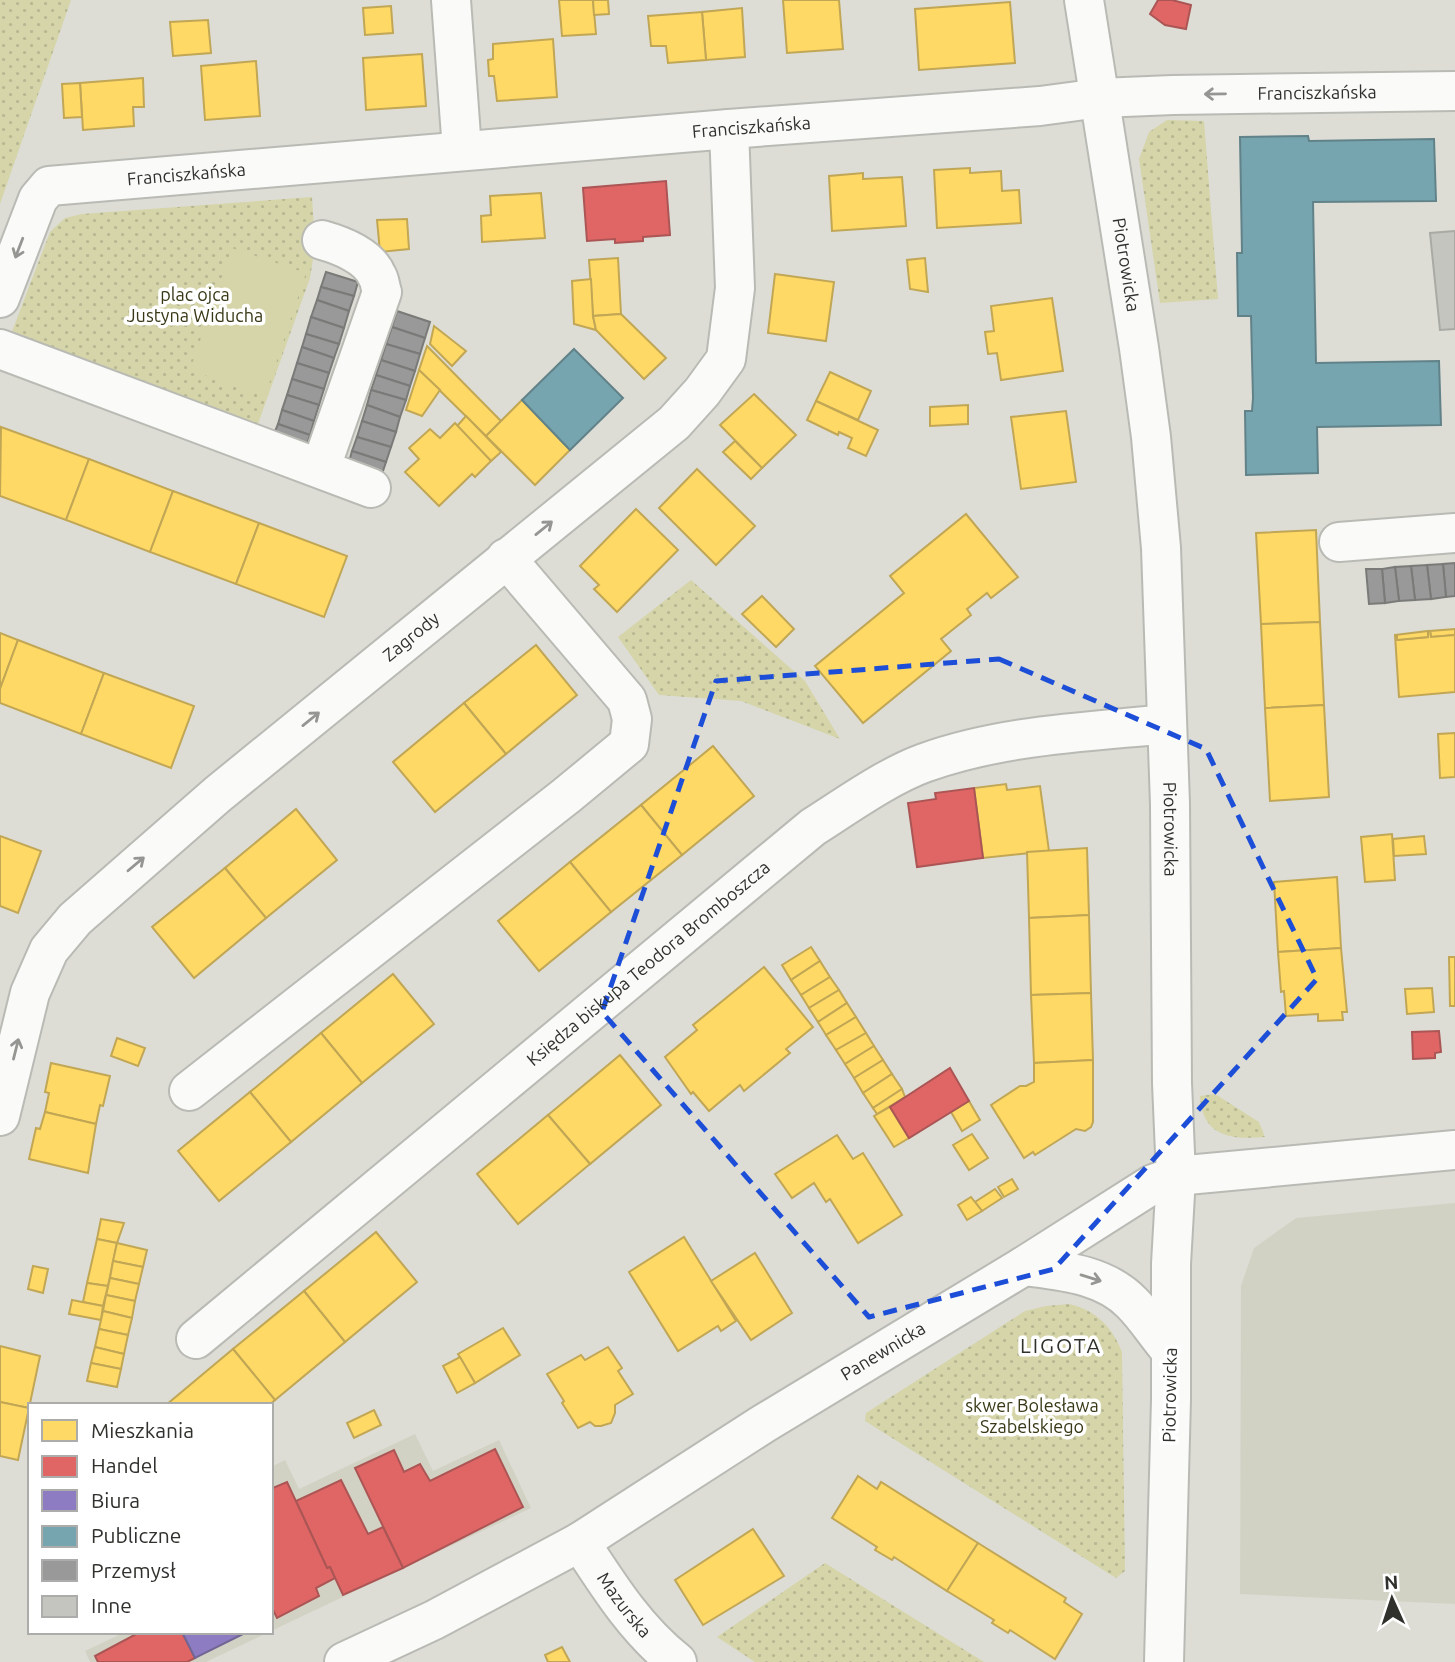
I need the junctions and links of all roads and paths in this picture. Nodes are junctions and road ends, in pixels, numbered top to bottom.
1 (451, 0) edge
2 (1084, 0) edge
3 (1455, 91) edge
4 (1100, 98) junction
5 (729, 129) junction
6 (462, 150) junction
7 (321, 240) dead end
8 (0, 298) edge
9 (0, 349) edge
10 (327, 450) dead end
11 (371, 488) dead end
12 (1455, 533) edge
13 (1339, 542) dead end
14 (506, 558) junction
15 (1167, 724) junction
16 (189, 1091) dead end
17 (0, 1114) edge
18 (1455, 1150) edge
19 (1176, 1177) junction
20 (1024, 1266) junction
21 (196, 1339) dead end
22 (1170, 1350) junction
23 (580, 1542) junction
24 (344, 1662) edge
25 (677, 1662) edge
26 (1164, 1662) edge

1 - 6 street
2 - 4 street, Piotrowicka
3 -> 4 street, Franciszkańska
4 - 5 street, Franciszkańska
4 - 15 street, Piotrowicka
5 - 6 street, Franciszkańska
14 -> 5 street, Zagrody
6 -> 8 street, Franciszkańska
7 - 10 street
9 - 11 street
12 - 13 street
14 - 16 street
17 -> 14 street, Zagrody
15 - 19 street, Piotrowicka
15 - 21 street, Księdza biskupa Teodora Bromboszcza
18 - 19 street, Panewnicka
19 - 20 street, Panewnicka
19 - 22 street, Piotrowicka
20 -> 22 street
20 - 23 street, Panewnicka
22 - 26 street, Piotrowicka
23 - 24 street, Panewnicka
23 - 25 street, Mazurska

